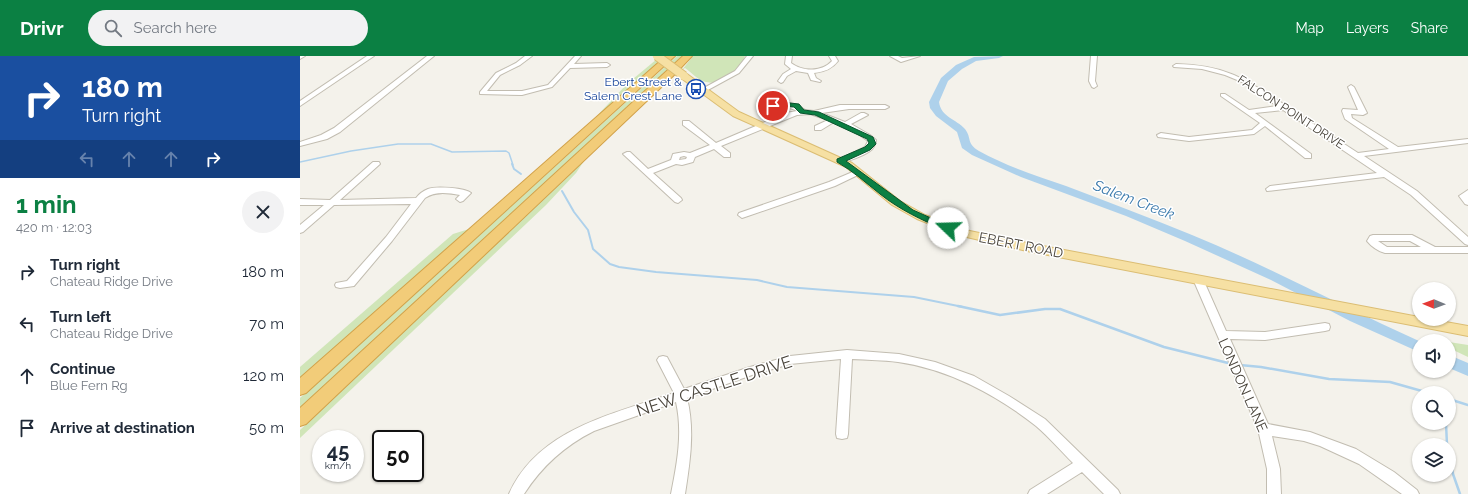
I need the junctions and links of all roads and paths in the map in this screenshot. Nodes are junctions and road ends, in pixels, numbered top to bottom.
1 (371, 56) edge
2 (431, 56) edge
3 (529, 56) edge
4 (578, 56) edge
5 (657, 56) edge
6 (671, 56) edge
7 (688, 56) edge
8 (750, 56) edge
9 (789, 56) edge
10 (832, 56) edge
11 (893, 56) edge
12 (917, 56) edge
13 (1094, 56) edge
14 (607, 65) dead end
15 (570, 66) junction
16 (1176, 66) dead end
17 (795, 69) junction
18 (810, 71) junction
19 (781, 81) dead end
20 (818, 81) dead end
21 (1094, 86) dead end
22 (1351, 87) dead end
23 (704, 90) junction
24 (1223, 95) dead end
25 (300, 104) edge
26 (765, 107) dead end
27 (885, 107) dead end
28 (1286, 108) junction
29 (802, 111) junction
30 (1248, 112) junction
31 (814, 113) junction
32 (864, 115) dead end
33 (834, 120) junction
34 (686, 123) dead end
35 (1266, 124) junction
36 (844, 125) junction
37 (763, 127) junction
38 (818, 128) dead end
39 (1161, 135) dead end
40 (1468, 141) edge
41 (300, 144) edge
42 (715, 146) junction
43 (1396, 150) junction
44 (627, 154) dead end
45 (727, 155) dead end
46 (1357, 155) junction
47 (1308, 156) dead end
48 (840, 161) junction
49 (376, 164) dead end
50 (647, 172) junction
51 (858, 173) junction
52 (1385, 174) junction
53 (1270, 189) dead end
54 (1468, 193) edge
55 (460, 199) dead end
56 (678, 200) dead end
57 (417, 201) junction
58 (300, 202) edge
59 (331, 202) junction
60 (1468, 202) edge
61 (742, 215) dead end
62 (300, 230) edge
63 (1468, 242) edge
64 (1433, 250) junction
65 (1468, 250) edge
66 (1198, 280) junction
67 (340, 285) dead end
68 (1325, 327) dead end
69 (1468, 331) edge
70 (1222, 335) junction
71 (847, 354) junction
72 (663, 360) dead end
73 (300, 388) edge
74 (681, 395) junction
75 (300, 419) edge
76 (1264, 429) junction
77 (842, 434) dead end
78 (1083, 464) junction
79 (516, 494) edge
80 (678, 494) edge
81 (1035, 494) edge
82 (1113, 494) edge
83 (1274, 494) edge
84 (1412, 494) edge

1 - 25 street
2 - 41 street
3 - 15 street
4 - 15 street
5 - 23 main road, EBERT ROAD, bridge
6 - 73 highway
7 - 75 highway
8 - 23 street
9 - 17 street
10 - 18 street
11 - 12 street
13 - 21 street
14 - 15 street
16 - 28 street, FALCON POINT DRIVE
17 - 18 street
17 - 19 street
18 - 20 street
22 - 43 street
23 - 37 main road, EBERT ROAD
24 - 30 street
26 - 29 street
27 - 31 street
28 - 30 street
28 - 46 street, FALCON POINT DRIVE
29 - 31 street
29 - 37 street
30 - 35 street
31 - 33 street
32 - 36 street
33 - 36 street
33 - 38 street
34 - 42 street
35 - 39 street
35 - 47 street
36 - 48 street
37 - 42 street
37 - 48 main road, EBERT ROAD
40 - 43 street
42 - 45 street
42 - 50 street
43 - 46 street
44 - 50 street
46 - 52 street, FALCON POINT DRIVE
48 - 51 main road, EBERT ROAD
49 - 59 street
50 - 56 street
51 - 61 street
51 - 66 main road, EBERT ROAD
52 - 53 street
52 - 63 street, FALCON POINT DRIVE
54 - 60 street
55 - 57 street
57 - 59 street
57 - 67 street
58 - 59 street
59 - 62 street
64 - 64 street
64 - 65 street
66 - 69 main road, EBERT ROAD
66 - 70 street, LONDON LANE
68 - 70 street
70 - 76 street, LONDON LANE
71 - 74 street, NEW CASTLE DRIVE
71 - 77 street
71 - 78 street, NEW CASTLE DRIVE
72 - 74 street
74 - 79 street, NEW CASTLE DRIVE
74 - 80 street
76 - 83 street, LONDON LANE
76 - 84 street
78 - 81 street
78 - 82 street, NEW CASTLE DRIVE

